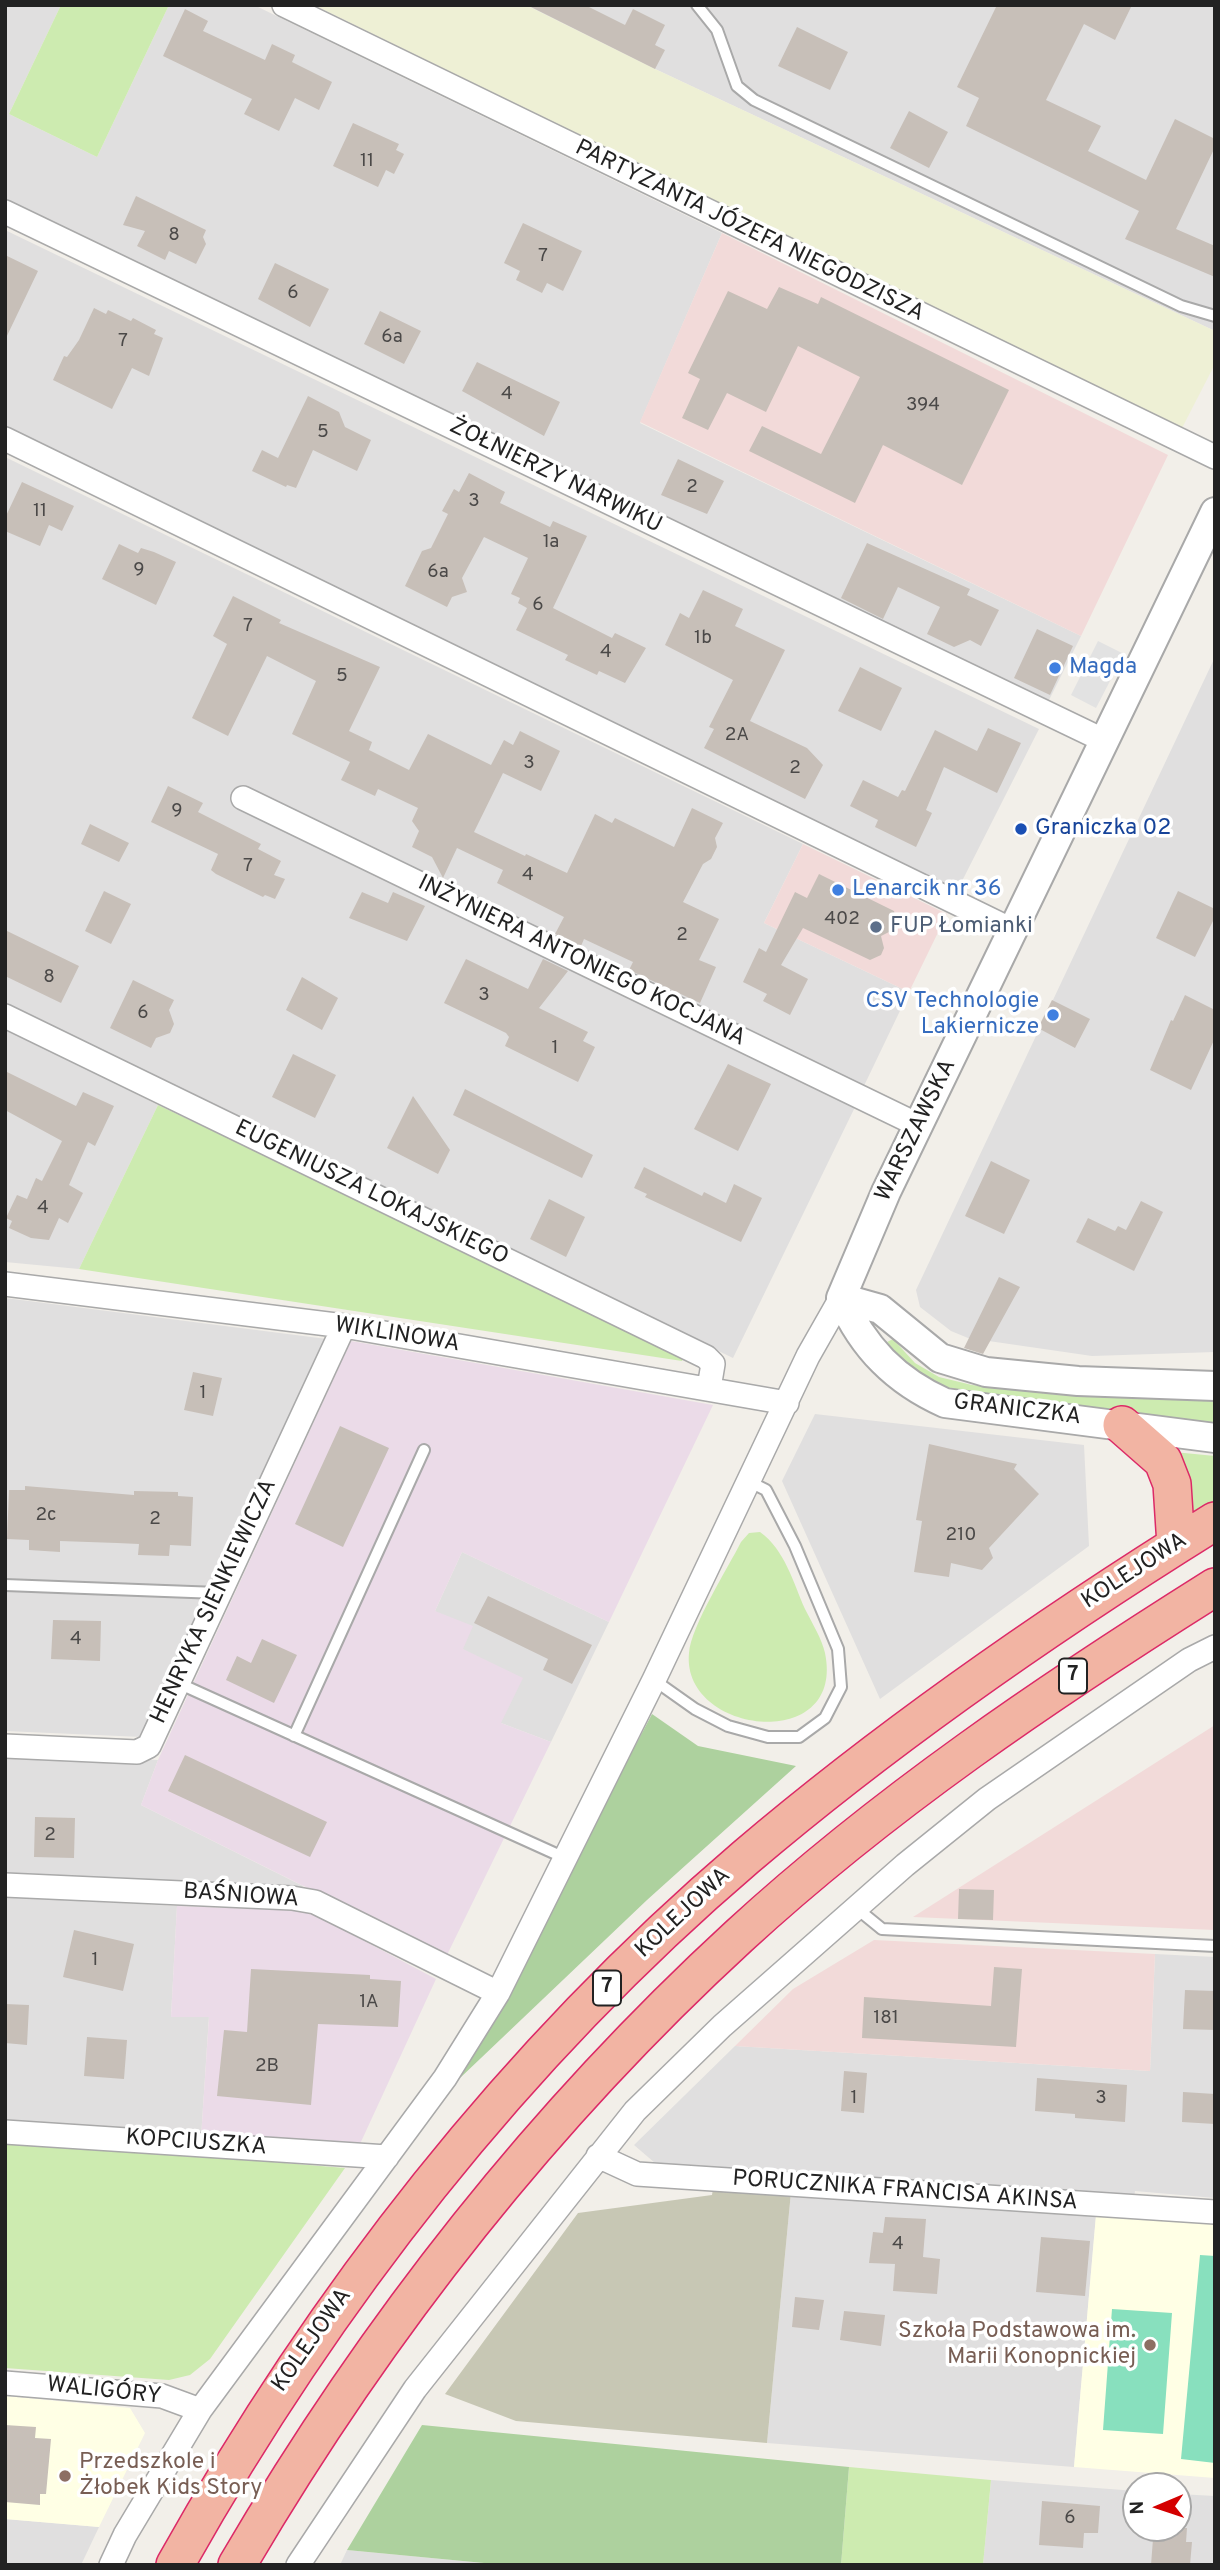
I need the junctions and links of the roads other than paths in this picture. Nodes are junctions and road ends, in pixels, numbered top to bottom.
1 (284, 5) edge
2 (697, 5) edge
3 (5, 212) edge
4 (1215, 316) edge
5 (5, 439) edge
6 (1215, 457) edge
7 (1215, 512) edge
8 (1105, 741) junction
9 (243, 798) dead end
10 (1014, 931) junction
11 (5, 1016) edge
12 (920, 1126) junction
13 (5, 1284) edge
14 (841, 1298) junction
15 (344, 1326) junction
16 (1215, 1386) edge
17 (709, 1388) junction
18 (787, 1403) junction
19 (1122, 1425) junction
20 (1215, 1438) edge
21 (424, 1450) dead end
22 (748, 1481) junction
23 (1215, 1521) edge
24 (1176, 1545) junction
25 (5, 1585) edge
26 (1215, 1587) edge
27 (218, 1593) junction
28 (1215, 1647) edge
29 (654, 1680) junction
30 (178, 1683) junction
31 (294, 1736) junction
32 (5, 1746) edge
33 (565, 1858) junction
34 (5, 1885) edge
35 (855, 1907) junction
36 (1215, 1947) edge
37 (498, 1993) junction
38 (5, 2132) edge
39 (598, 2156) junction
40 (387, 2157) junction
41 (1215, 2212) edge
42 (5, 2383) edge
43 (200, 2410) junction
44 (111, 2565) edge
45 (175, 2565) edge
46 (237, 2565) edge
47 (298, 2565) edge

1 - 6 street, PARTYZANTA JÓZEFA NIEGODZISZA
2 - 4 lane
3 - 8 street, ŻOŁNIERZY NARWIKU
5 - 10 street
7 - 8 street, WARSZAWSKA
8 - 10 street, WARSZAWSKA
9 - 12 street, INŻYNIERA ANTONIEGO KOCJANA
10 - 12 street, WARSZAWSKA
11 - 17 street, EUGENIUSZA LOKAJSKIEGO
12 - 14 street, WARSZAWSKA
13 - 15 street, WIKLINOWA
14 - 16 street, GRANICZKA
14 - 18 street
14 - 19 street, GRANICZKA
15 - 17 street, WIKLINOWA
15 - 27 street, HENRYKA SIENKIEWICZA
17 - 18 street, WIKLINOWA
18 - 22 street
19 - 20 street, GRANICZKA
19 - 24 highway
21 - 31 lane
22 - 29 street
22 - 29 lane
23 - 24 highway, KOLEJOWA / 7
24 - 45 highway, KOLEJOWA / 7
25 - 27 lane
26 - 46 highway, 7
27 - 30 street, HENRYKA SIENKIEWICZA
28 - 35 street
29 - 33 street
30 - 31 lane
30 - 32 street, HENRYKA SIENKIEWICZA
31 - 33 lane
33 - 37 street
34 - 37 street, BAŚNIOWA
35 - 36 lane
35 - 39 street
37 - 40 street
38 - 40 street, KOPCIUSZKA
39 - 41 street, PORUCZNIKA FRANCISA AKINSA
39 - 47 street
40 - 43 street
42 - 43 street, WALIGÓRY
43 - 44 street

